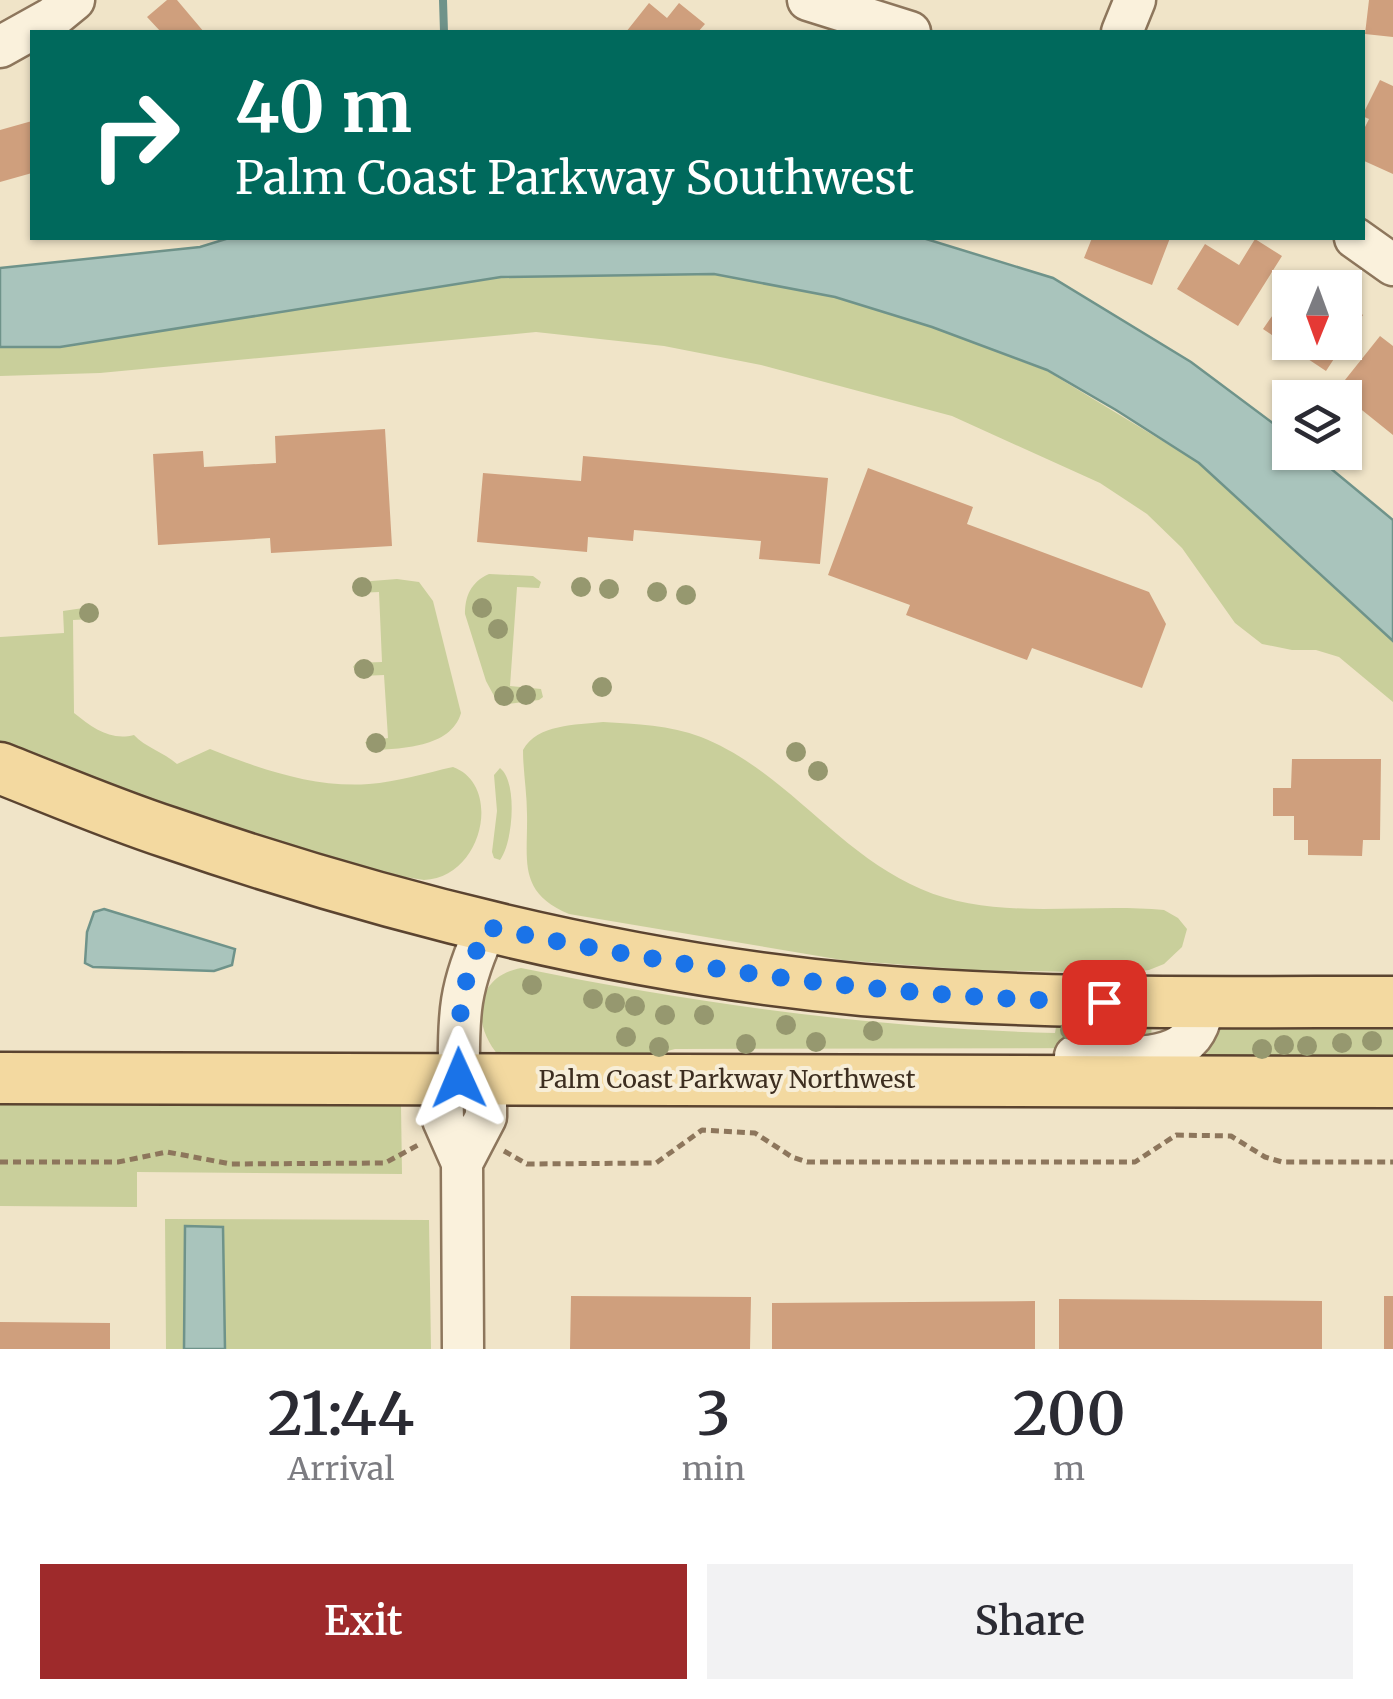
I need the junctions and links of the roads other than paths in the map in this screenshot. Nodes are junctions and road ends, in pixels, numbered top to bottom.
1 (74, 0) edge
2 (808, 0) edge
3 (1134, 0) edge
4 (30, 30) edge
5 (30, 30) edge
6 (904, 30) edge
7 (1123, 30) edge
8 (0, 47) edge
9 (1358, 240) edge
10 (1393, 265) edge
11 (0, 768) edge
12 (487, 927) junction
13 (1203, 1002) junction
14 (1393, 1002) edge
15 (0, 1078) edge
16 (462, 1078) junction
17 (634, 1078) junction
18 (1393, 1082) edge
19 (462, 1349) edge

1 - 5 street
2 - 6 street
3 - 7 street
4 - 8 street
9 - 10 street
11 - 12 main road
12 - 13 main road
12 - 16 street
13 - 14 main road
13 - 17 street
15 - 16 main road, Palm Coast Parkway Northwest
16 - 17 main road, Palm Coast Parkway Northwest
16 - 19 street
17 - 18 main road, Palm Coast Parkway Northwest

